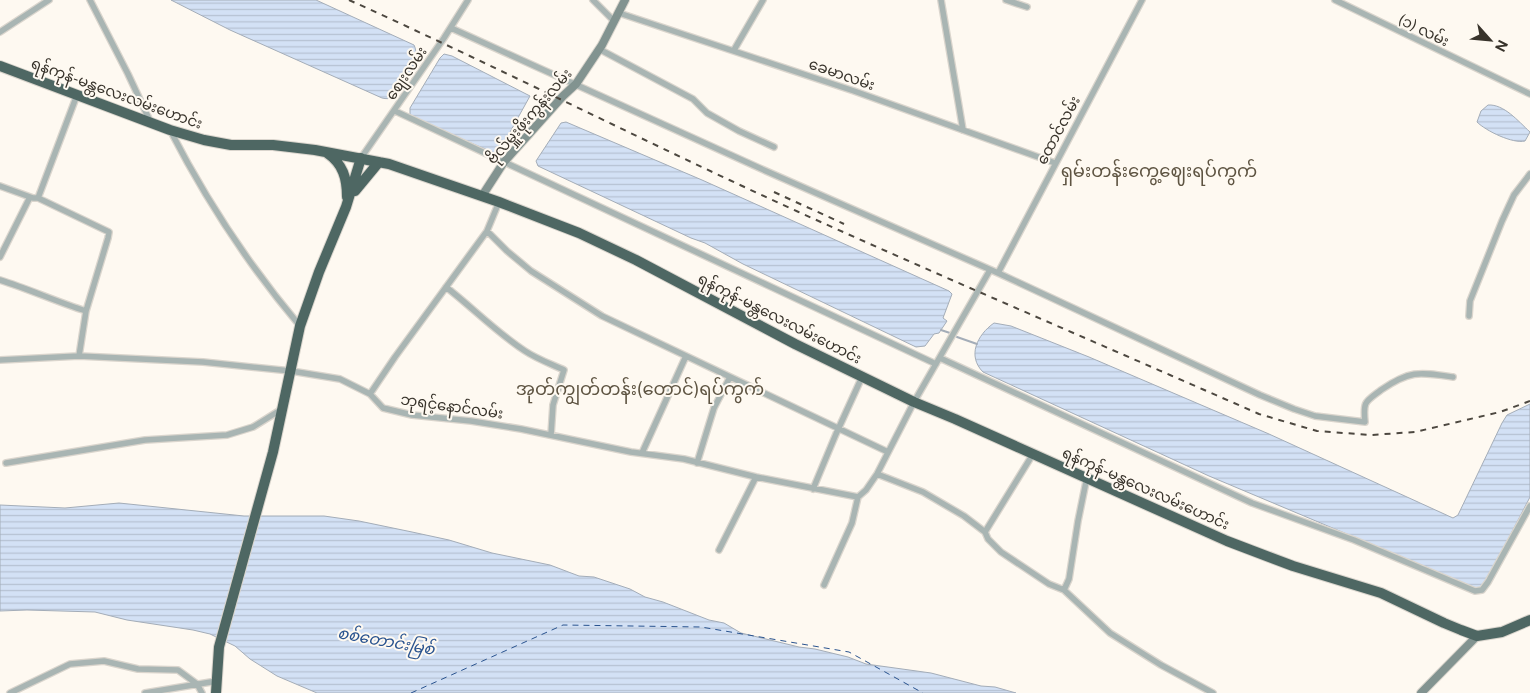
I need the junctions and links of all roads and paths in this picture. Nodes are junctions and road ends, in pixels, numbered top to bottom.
1 (49, 0) edge
2 (90, 0) edge
3 (468, 0) edge
4 (594, 0) edge
5 (625, 0) edge
6 (763, 0) edge
7 (941, 0) edge
8 (1006, 0) edge
9 (1142, 0) edge
10 (1335, 0) edge
11 (1027, 7) dead end
12 (619, 13) junction
13 (614, 21) junction
14 (451, 28) junction
15 (0, 32) edge
16 (599, 49) junction
17 (734, 50) junction
18 (0, 66) edge
19 (576, 84) junction
20 (1530, 94) edge
21 (78, 95) junction
22 (395, 111) junction
23 (150, 123) junction
24 (170, 130) junction
25 (963, 130) junction
26 (774, 147) dead end
27 (326, 152) junction
28 (362, 158) junction
29 (379, 162) junction
30 (504, 162) junction
31 (1055, 163) junction
32 (1530, 174) edge
33 (0, 186) edge
34 (482, 196) junction
35 (30, 197) junction
36 (38, 198) junction
37 (499, 202) junction
38 (346, 207) junction
39 (487, 231) junction
40 (0, 239) edge
41 (7, 242) junction
42 (0, 257) edge
43 (990, 270) junction
44 (998, 273) junction
45 (0, 280) edge
46 (446, 287) junction
47 (86, 311) junction
48 (1469, 316) dead end
49 (300, 326) junction
50 (79, 356) junction
51 (686, 356) junction
52 (940, 358) junction
53 (0, 360) edge
54 (936, 364) junction
55 (291, 371) junction
56 (730, 377) junction
57 (862, 377) junction
58 (1453, 377) dead end
59 (370, 394) junction
60 (914, 402) junction
61 (283, 408) junction
62 (838, 429) junction
63 (551, 435) junction
64 (888, 452) junction
65 (642, 453) junction
66 (1033, 454) junction
67 (6, 463) dead end
68 (697, 463) junction
69 (877, 474) junction
70 (1087, 477) junction
71 (756, 478) junction
72 (813, 489) junction
73 (858, 497) junction
74 (1530, 506) edge
75 (985, 532) junction
76 (719, 550) dead end
77 (824, 585) dead end
78 (1064, 590) junction
79 (1530, 620) edge
80 (1477, 636) junction
81 (217, 681) junction
82 (197, 684) junction
83 (10, 693) edge
84 (146, 693) edge
85 (202, 693) edge
86 (216, 693) edge
87 (1213, 693) edge
88 (1421, 693) edge

1 - 15 street
2 - 23 street
3 - 14 street, စျေးလမ်း
4 - 13 street
5 - 12 street, ဗိုလ်မှူးဖိုးကွန်းလမ်း
6 - 17 street
7 - 25 street
8 - 11 street
9 - 31 street, ထောင်လမ်း
10 - 20 street, (၁) လမ်း
12 - 13 street, ဗိုလ်မှူးဖိုးကွန်းလမ်း
12 - 17 street, ခေမာလမ်း
13 - 16 street, ဗိုလ်မှူးဖိုးကွန်းလမ်း
14 - 19 street
14 - 22 street, စျေးလမ်း
16 - 19 street, ဗိုလ်မှူးဖိုးကွန်းလမ်း
16 - 26 street
17 - 25 street, ခေမာလမ်း
18 - 21 highway, ရန်ကုန်-မန္တလေးလမ်းဟောင်း
19 - 30 street, ဗိုလ်မှူးဖိုးကွန်းလမ်း
19 - 43 street
21 - 23 highway, ရန်ကုန်-မန္တလေးလမ်းဟောင်း
21 - 36 street
22 - 28 street, စျေးလမ်း
22 - 30 street
23 - 24 highway, ရန်ကုန်-မန္တလေးလမ်းဟောင်း
24 - 27 highway, ရန်ကုန်-မန္တလေးလမ်းဟောင်း
24 - 49 street
25 - 31 street, ခေမာလမ်း
27 - 28 highway, ရန်ကုန်-မန္တလေးလမ်းဟောင်း
27 - 38 highway
28 - 29 highway, ရန်ကုန်-မန္တလေးလမ်းဟောင်း
28 - 38 highway
29 - 34 highway, ရန်ကုန်-မန္တလေးလမ်းဟောင်း
29 - 38 highway
30 - 34 street, ဗိုလ်မှူးဖိုးကွန်းလမ်း
30 - 54 street
31 - 44 street, ထောင်လမ်း
32 - 48 street
33 - 35 street
34 - 37 highway, ရန်ကုန်-မန္တလေးလမ်းဟောင်း
35 - 36 street
35 - 41 street
36 - 47 street
37 - 39 street
37 - 57 highway, ရန်ကုန်-မန္တလေးလမ်းဟောင်း
38 - 49 highway
39 - 46 street
39 - 51 street
40 - 41 street
41 - 42 street
43 - 44 street
43 - 52 street
44 - 58 street
45 - 47 street
46 - 59 street
46 - 63 street
47 - 50 street
49 - 55 highway
50 - 53 street, ဘုရင့်နောင်လမ်း
50 - 55 street, ဘုရင့်နောင်လမ်း
51 - 56 street
51 - 65 street
52 - 54 street
52 - 74 street
54 - 60 street
55 - 59 street, ဘုရင့်နောင်လမ်း
55 - 61 highway
56 - 62 street
56 - 68 street
57 - 60 highway, ရန်ကုန်-မန္တလေးလမ်းဟောင်း
57 - 62 street
59 - 63 street, ဘုရင့်နောင်လမ်း
60 - 64 street
60 - 66 highway, ရန်ကုန်-မန္တလေးလမ်းဟောင်း
61 - 67 street
61 - 81 highway
62 - 64 street
62 - 72 street
63 - 65 street, ဘုရင့်နောင်လမ်း
64 - 69 street
65 - 68 street, ဘုရင့်နောင်လမ်း
66 - 70 highway, ရန်ကုန်-မန္တလေးလမ်းဟောင်း
66 - 75 street
68 - 71 street, ဘုရင့်နောင်လမ်း
69 - 73 street
69 - 75 street
70 - 78 street
70 - 80 highway, ရန်ကုန်-မန္တလေးလမ်းဟောင်း
71 - 72 street, ဘုရင့်နောင်လမ်း
71 - 76 street
72 - 73 street, ဘုရင့်နောင်လမ်း
73 - 77 street
75 - 78 street
78 - 87 street
79 - 80 highway
80 - 88 street
81 - 82 street
81 - 86 highway
82 - 83 street
82 - 84 street
82 - 85 street

